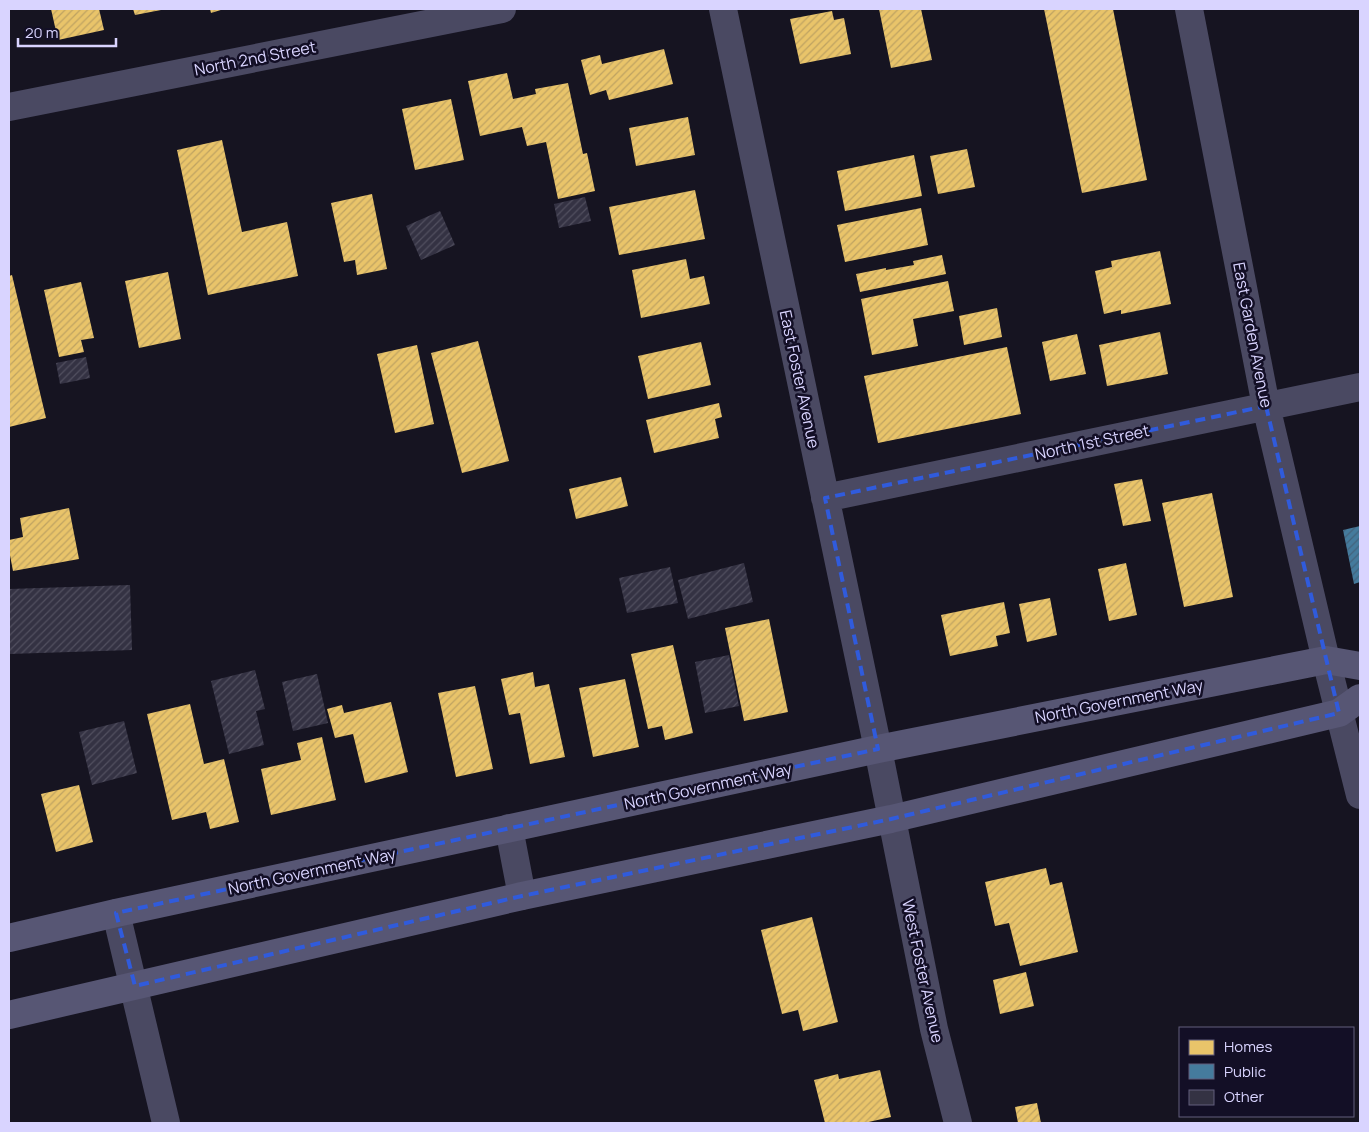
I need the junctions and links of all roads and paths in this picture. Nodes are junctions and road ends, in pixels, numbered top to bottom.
1 (502, 9) edge
2 (723, 9) edge
3 (1189, 9) edge
4 (9, 107) edge
5 (1360, 387) edge
6 (1266, 406) junction
7 (825, 498) junction
8 (1326, 660) junction
9 (1360, 666) edge
10 (1350, 705) edge
11 (878, 750) junction
12 (1360, 796) edge
13 (891, 819) junction
14 (509, 828) junction
15 (522, 896) junction
16 (116, 913) junction
17 (9, 938) edge
18 (134, 986) junction
19 (9, 1016) edge
20 (166, 1123) edge
21 (958, 1123) edge

1 - 4 street, North 2nd Street
2 - 7 street, East Foster Avenue
3 - 6 street, East Garden Avenue
5 - 6 street, North 1st Street
6 - 7 street, North 1st Street
6 - 8 street, East Garden Avenue
7 - 11 street, East Foster Avenue
8 - 9 main road, North Government Way
8 - 10 street, East Garden Avenue
8 - 11 main road, North Government Way
10 - 12 street, East Garden Avenue
10 - 13 main road
11 - 13 street
11 - 14 main road, North Government Way
13 - 15 main road
13 - 21 street, West Foster Avenue
14 - 15 street
14 - 16 main road, North Government Way
15 - 18 main road
16 - 17 main road, North Government Way
16 - 18 street
18 - 19 main road
18 - 20 street

